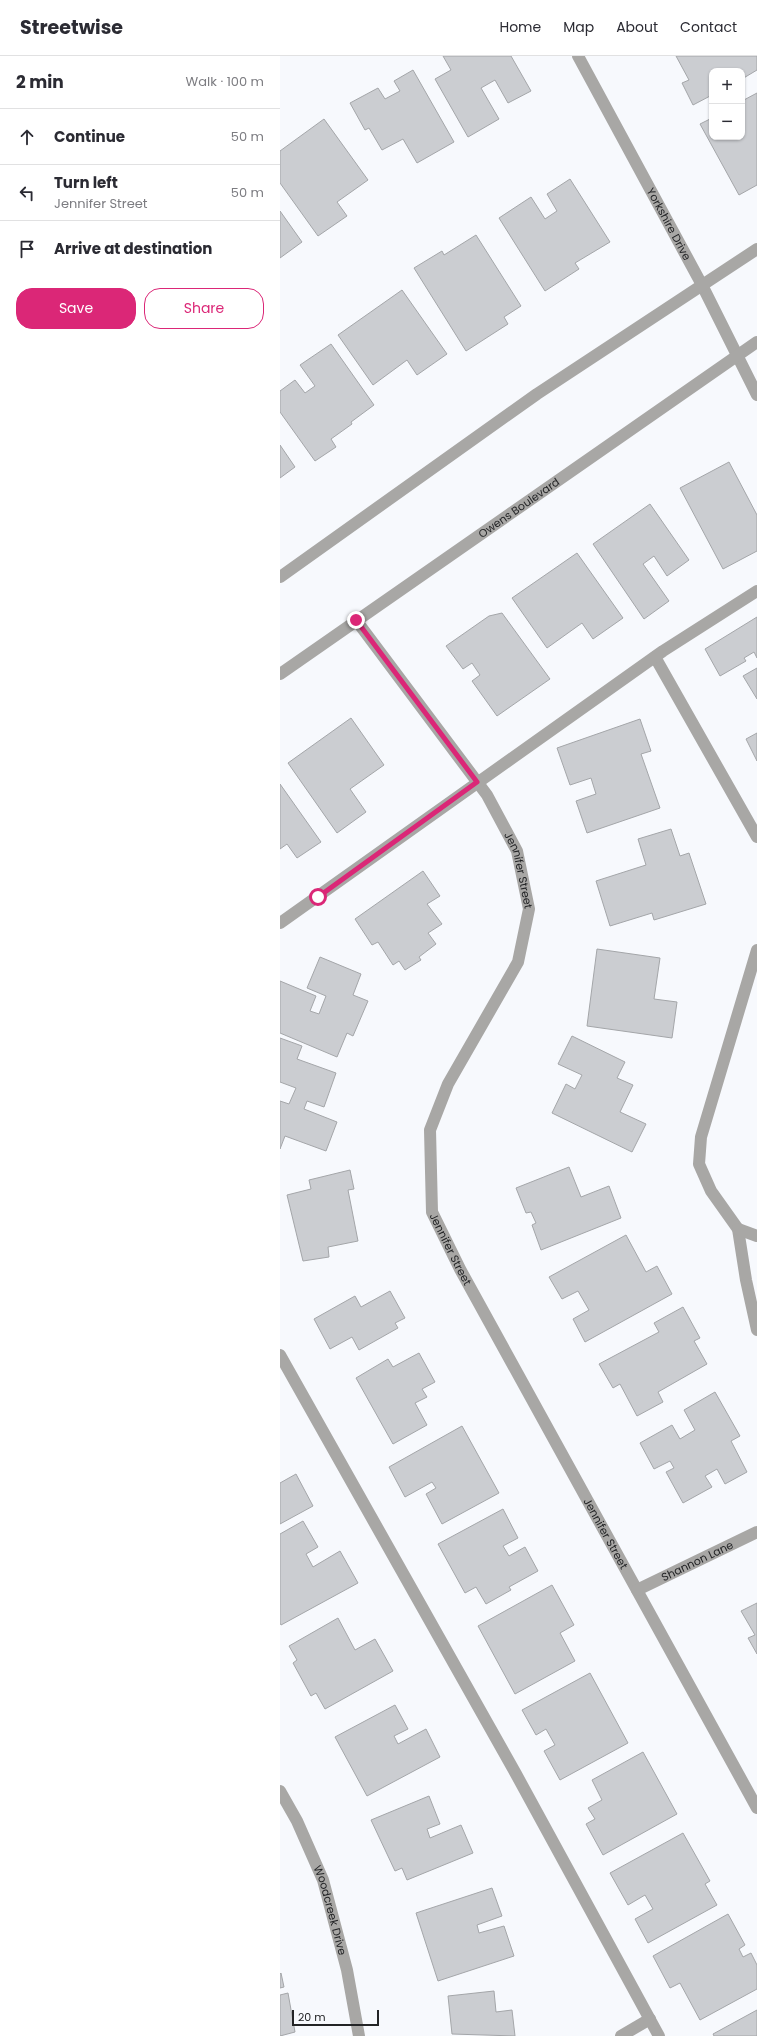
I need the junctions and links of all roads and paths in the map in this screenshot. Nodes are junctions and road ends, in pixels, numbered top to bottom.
1 (578, 56) edge
2 (757, 249) edge
3 (702, 285) junction
4 (757, 342) edge
5 (737, 355) junction
6 (757, 395) edge
7 (280, 577) edge
8 (757, 591) edge
9 (356, 620) junction
10 (655, 657) junction
11 (280, 674) edge
12 (477, 782) junction
13 (757, 836) edge
14 (280, 924) edge
15 (757, 950) edge
16 (738, 1229) junction
17 (757, 1236) edge
18 (757, 1330) edge
19 (280, 1355) edge
20 (757, 1532) edge
21 (637, 1590) junction
22 (280, 1791) edge
23 (757, 1808) edge
24 (650, 2019) junction
25 (359, 2036) edge
26 (621, 2036) edge
27 (659, 2036) edge

1 - 3 street, Yorkshire Drive
2 - 3 street
3 - 5 street, Yorkshire Drive
3 - 7 street
4 - 5 street, Owens Boulevard
5 - 6 street, Yorkshire Drive
5 - 9 street, Owens Boulevard
8 - 10 street
9 - 11 street, Owens Boulevard
9 - 12 street, Jennifer Street
10 - 12 street
10 - 13 street
12 - 14 street
12 - 21 street, Jennifer Street
15 - 16 street
16 - 17 street
16 - 18 street
19 - 24 street
20 - 21 street, Shannon Lane
21 - 23 street, Jennifer Street
22 - 25 street, Woodcreek Drive
24 - 26 street
24 - 27 street

